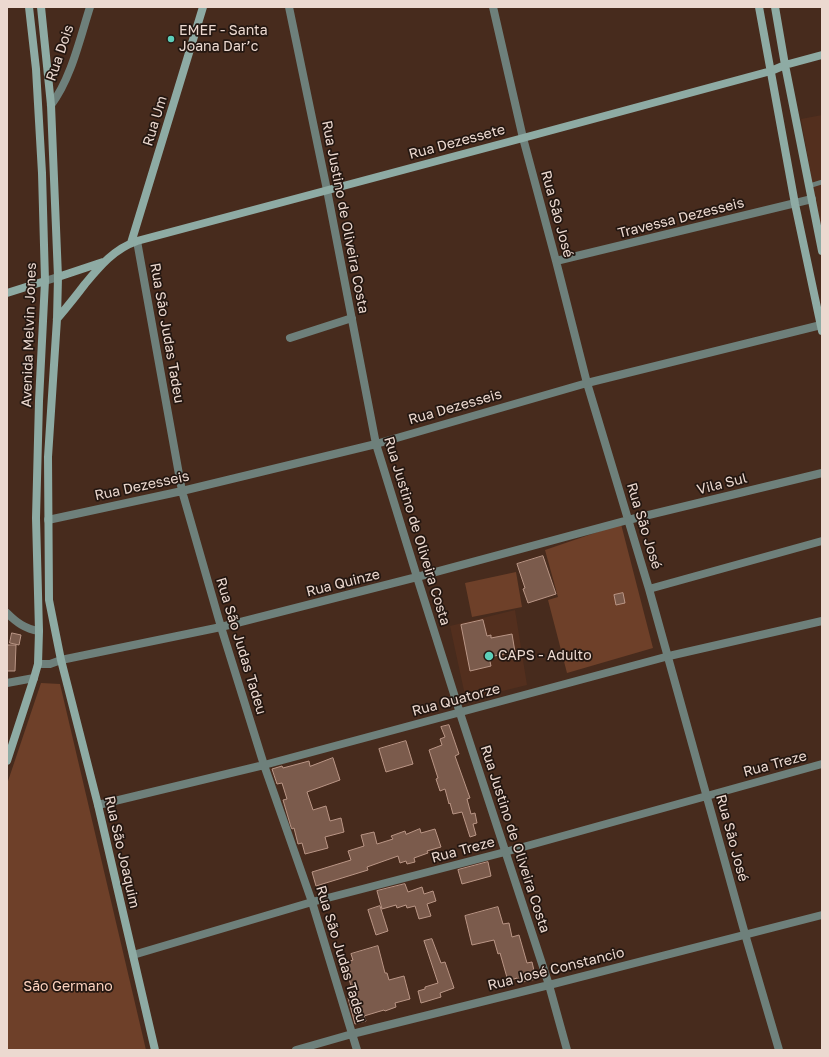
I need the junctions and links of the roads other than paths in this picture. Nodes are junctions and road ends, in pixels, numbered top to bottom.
1 (29, 7) edge
2 (41, 7) edge
3 (90, 7) edge
4 (204, 7) edge
5 (289, 7) edge
6 (493, 7) edge
7 (759, 7) edge
8 (775, 7) edge
9 (822, 55) edge
10 (785, 65) junction
11 (771, 71) junction
12 (51, 105) junction
13 (522, 138) junction
14 (822, 182) edge
15 (809, 186) junction
16 (327, 190) junction
17 (812, 200) junction
18 (795, 204) junction
19 (134, 242) junction
20 (822, 251) edge
21 (556, 261) junction
22 (104, 262) junction
23 (58, 276) junction
24 (45, 281) junction
25 (7, 293) edge
26 (57, 318) junction
27 (352, 318) junction
28 (822, 328) edge
29 (290, 338) dead end
30 (587, 383) junction
31 (376, 444) junction
32 (822, 473) edge
33 (182, 491) junction
34 (48, 520) junction
35 (628, 520) junction
36 (822, 541) edge
37 (417, 577) junction
38 (649, 589) junction
39 (7, 613) edge
40 (822, 621) edge
41 (221, 628) junction
42 (39, 631) junction
43 (669, 656) junction
44 (62, 660) junction
45 (38, 664) junction
46 (34, 678) junction
47 (7, 683) edge
48 (460, 713) junction
49 (7, 761) edge
50 (822, 764) edge
51 (264, 765) junction
52 (708, 796) junction
53 (98, 805) junction
54 (505, 852) junction
55 (312, 902) junction
56 (822, 915) edge
57 (745, 934) junction
58 (133, 955) junction
59 (549, 985) junction
60 (352, 1034) junction
61 (155, 1050) edge
62 (296, 1050) edge
63 (357, 1050) edge
64 (568, 1050) edge
65 (779, 1050) edge

1 - 24 main road, Avenida Melvin Jones
2 - 12 main road, Avenida Melvin Jones
3 - 12 street, Rua Dois
4 - 19 main road, Rua Um
5 - 16 street, Rua Justino de Oliveira Costa
6 - 13 street, Rua São José
7 - 11 main road
8 - 10 main road
9 - 10 main road, Rua Dezessete
10 - 11 main road, Rua Dezessete
10 - 15 main road
11 - 13 main road, Rua Dezessete
11 - 18 main road
12 - 23 main road, Avenida Melvin Jones
13 - 16 main road, Rua Dezessete
13 - 21 street, Rua São José
14 - 15 lane
15 - 17 main road
16 - 19 main road, Rua Dezessete
16 - 27 street, Rua Justino de Oliveira Costa
17 - 18 street, Travessa Dezesseis
17 - 20 main road
18 - 21 street, Travessa Dezesseis
18 - 28 main road
19 - 22 main road, Rua Dezessete
19 - 33 street, Rua São Judas Tadeu
21 - 30 street, Rua São José
22 - 23 main road, Rua Dezessete
22 - 26 main road, Rua Dezessete
23 - 24 street
23 - 26 main road, Avenida Melvin Jones
24 - 25 main road
24 - 42 main road, Avenida Melvin Jones
26 - 34 main road, Avenida Melvin Jones
27 - 29 street
27 - 31 street, Rua Justino de Oliveira Costa
28 - 30 street, Rua Dezesseis
30 - 31 street, Rua Dezesseis
30 - 35 street, Rua São José
31 - 33 street, Rua Dezesseis
31 - 37 street, Rua Justino de Oliveira Costa
32 - 35 street, Vila Sul
33 - 34 street, Rua Dezesseis
33 - 41 street, Rua São Judas Tadeu
34 - 44 main road, Avenida Melvin Jones
35 - 37 street, Rua Quinze
35 - 38 street, Rua São José
36 - 38 street
37 - 41 street, Rua Quinze
37 - 48 street, Rua Justino de Oliveira Costa
38 - 43 street, Rua São José
39 - 42 street
40 - 43 street, Rua Quatorze
41 - 44 street, Rua Quinze
41 - 51 street, Rua São Judas Tadeu
42 - 45 main road, Avenida Melvin Jones
43 - 48 street, Rua Quatorze
43 - 52 street, Rua São José
44 - 45 street, Rua Quinze
44 - 53 main road, Rua São Joaquim
45 - 46 main road, Avenida Melvin Jones
46 - 47 street
46 - 49 main road, Avenida Melvin Jones
48 - 51 street, Rua Quatorze
48 - 54 street, Rua Justino de Oliveira Costa
50 - 52 street, Rua Treze
51 - 53 street, Rua Quatorze
51 - 55 street, Rua São Judas Tadeu
52 - 54 street, Rua Treze
52 - 57 street, Rua São José
53 - 58 main road, Rua São Joaquim
54 - 55 street, Rua Treze
54 - 59 street, Rua Justino de Oliveira Costa
55 - 58 street, Rua Treze
55 - 60 street, Rua São Judas Tadeu
56 - 57 street, Rua José Constancio
57 - 59 street, Rua José Constancio
57 - 65 street, Rua São José
58 - 61 main road, Rua São Joaquim
59 - 60 street, Rua José Constancio
59 - 64 street, Rua Justino de Oliveira Costa
60 - 62 street, Rua José Constancio
60 - 63 street, Rua São Judas Tadeu

